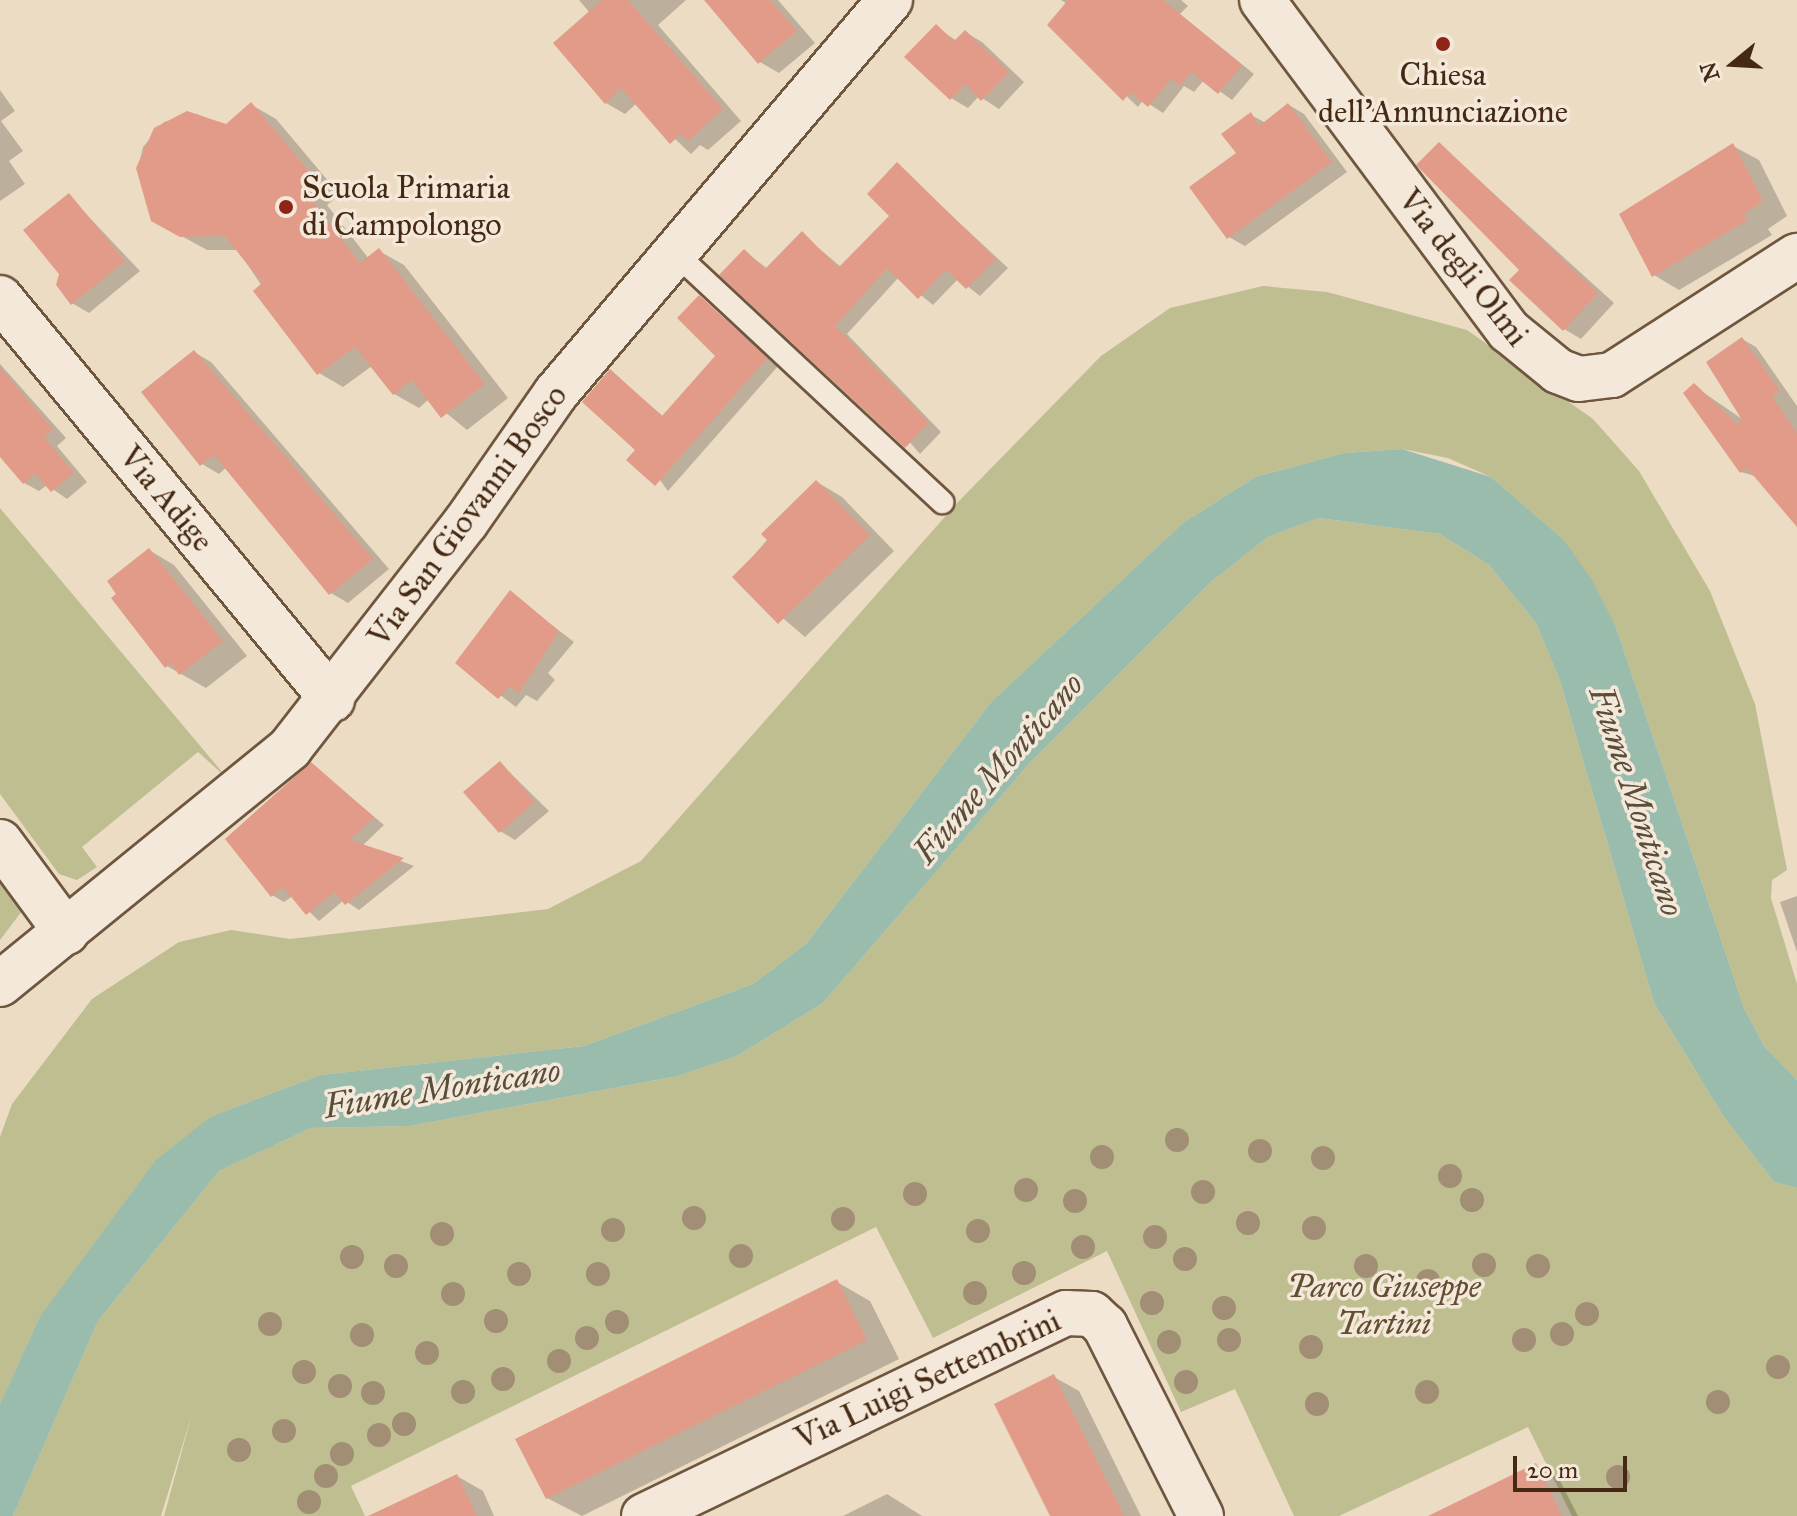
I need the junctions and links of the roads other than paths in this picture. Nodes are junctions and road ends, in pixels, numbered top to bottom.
1 (1262, 0) edge
2 (883, 2) edge
3 (674, 252) junction
4 (1797, 256) edge
5 (0, 298) edge
6 (942, 502) dead end
7 (332, 699) junction
8 (0, 842) edge
9 (66, 932) junction
10 (0, 984) edge
11 (644, 1516) edge
12 (1201, 1516) edge

1 - 4 street, Via degli Olmi
2 - 3 street, Via San Giovanni Bosco
3 - 6 lane
3 - 7 street, Via San Giovanni Bosco
5 - 7 street, Via Adige
7 - 9 street, Via San Giovanni Bosco
8 - 9 street
9 - 10 street, Via San Giovanni Bosco
11 - 12 street, Via Luigi Settembrini

